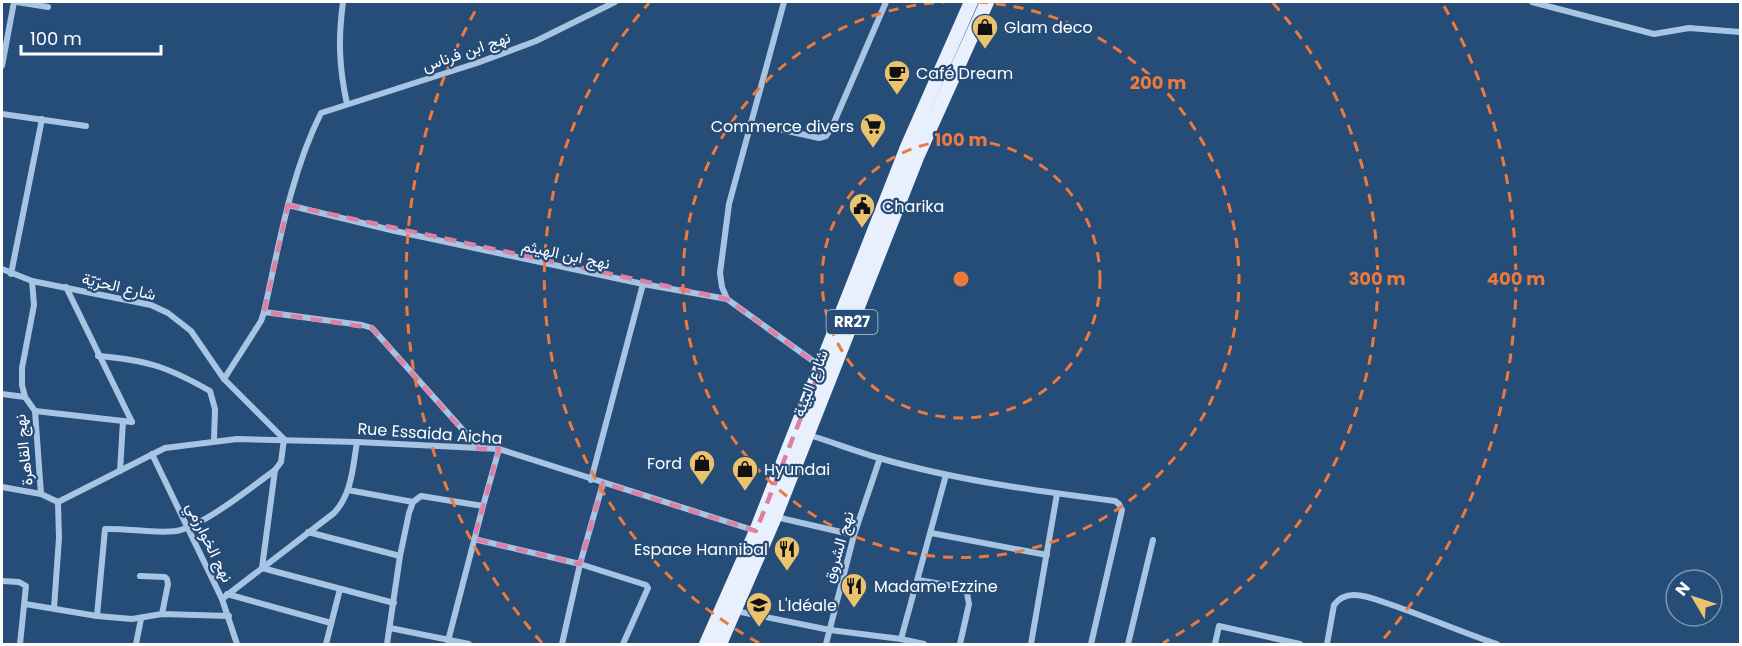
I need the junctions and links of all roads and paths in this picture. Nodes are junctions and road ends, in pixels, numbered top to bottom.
1 (15, 2) edge
2 (343, 2) edge
3 (615, 2) edge
4 (784, 2) edge
5 (886, 2) edge
6 (972, 2) edge
7 (987, 2) edge
8 (1532, 2) edge
9 (48, 7) dead end
10 (1740, 32) edge
11 (2, 66) edge
12 (347, 104) junction
13 (2, 114) edge
14 (42, 119) junction
15 (751, 123) junction
16 (86, 126) dead end
17 (288, 205) junction
18 (2, 269) edge
19 (11, 274) junction
20 (32, 281) junction
21 (642, 284) junction
22 (66, 287) junction
23 (727, 299) junction
24 (264, 312) junction
25 (99, 356) junction
26 (820, 367) junction
27 (224, 379) junction
28 (2, 394) edge
29 (25, 397) junction
30 (35, 411) junction
31 (123, 421) junction
32 (808, 435) junction
33 (284, 439) junction
34 (214, 441) junction
35 (357, 442) junction
36 (499, 448) junction
37 (479, 449) junction
38 (152, 454) junction
39 (880, 458) junction
40 (275, 470) junction
41 (120, 471) junction
42 (946, 475) junction
43 (591, 480) junction
44 (603, 483) junction
45 (2, 487) edge
46 (348, 490) junction
47 (41, 494) junction
48 (1057, 494) junction
49 (58, 502) junction
50 (413, 502) junction
51 (483, 506) junction
52 (775, 517) junction
53 (189, 527) junction
54 (308, 532) junction
55 (762, 532) junction
56 (931, 533) junction
57 (854, 534) junction
58 (474, 539) junction
59 (1153, 540) dead end
60 (1047, 555) junction
61 (400, 556) junction
62 (580, 564) junction
63 (262, 568) junction
64 (140, 576) dead end
65 (918, 580) junction
66 (2, 581) edge
67 (340, 589) junction
68 (225, 596) junction
69 (394, 603) junction
70 (25, 604) junction
71 (54, 608) junction
72 (735, 610) junction
73 (162, 614) junction
74 (97, 616) junction
75 (229, 616) junction
76 (141, 619) junction
77 (332, 622) junction
78 (390, 628) junction
79 (830, 630) junction
80 (901, 639) junction
81 (448, 641) junction
82 (1487, 643) edge
83 (915, 644) edge
84 (20, 645) edge
85 (136, 645) edge
86 (237, 645) edge
87 (326, 645) edge
88 (387, 645) edge
89 (469, 645) edge
90 (562, 645) edge
91 (623, 645) edge
92 (706, 645) edge
93 (720, 645) edge
94 (826, 645) edge
95 (924, 645) edge
96 (960, 645) edge
97 (1031, 645) edge
98 (1091, 645) edge
99 (1128, 645) edge
100 (1215, 645) edge
101 (1300, 645) edge
102 (1327, 645) edge
103 (1497, 645) edge

1 - 9 street
1 - 11 street
2 - 12 street
3 - 12 street, نهج ابن فرناس
4 - 15 street
5 - 15 street
6 - 26 main road, شارع البيئة / RR27
7 - 32 main road, شارع البيئة / RR27
8 - 10 street
12 - 17 street, نهج ابن فرناس
13 - 14 street
14 - 16 street
14 - 19 street
15 - 23 street
17 - 21 street, نهج ابن الهيثم
17 - 24 street
18 - 19 street, شارع الحرّيّة
19 - 20 street, شارع الحرّيّة
20 - 22 street, شارع الحرّيّة
20 - 29 street, نهج القاهرة
21 - 23 street, نهج ابن الهيثم
21 - 43 street
22 - 25 street
22 - 27 street, شارع الحرّيّة
23 - 26 street, نهج ابن الهيثم
24 - 27 street
24 - 37 street
25 - 31 street
25 - 34 street
26 - 55 main road, شارع البيئة / RR27
27 - 33 street, شارع الحرّيّة
28 - 29 street
29 - 30 street, نهج القاهرة
30 - 31 street
30 - 47 street, نهج القاهرة
31 - 41 street
32 - 39 street
32 - 52 main road, شارع البيئة / RR27
33 - 34 street, Rue Essaida Aicha
33 - 35 street, Rue Essaida Aicha
33 - 40 street
34 - 38 street, Rue Essaida Aicha
35 - 37 street, Rue Essaida Aicha
35 - 46 street
36 - 37 street, Rue Essaida Aicha
36 - 43 street, Rue Essaida Aicha
36 - 51 street
38 - 41 street, Rue Essaida Aicha
38 - 53 street, نهج الخوارزمي
39 - 42 street
39 - 57 street, نهج الشروق
40 - 53 street
40 - 63 street
41 - 49 street, Rue Essaida Aicha
42 - 48 street
42 - 56 street
43 - 44 street, Rue Essaida Aicha
44 - 55 street, Rue Essaida Aicha
44 - 62 street
45 - 47 street
46 - 50 street
46 - 54 street
47 - 49 street, نهج القاهرة
48 - 60 street
48 - 98 street
49 - 71 street
50 - 51 street
50 - 61 street
51 - 58 street
52 - 55 main road, شارع البيئة / RR27
52 - 57 street
53 - 68 street, نهج الخوارزمي
53 - 74 street
54 - 61 street
54 - 63 street
55 - 72 main road, شارع البيئة / RR27
55 - 92 main road, شارع البيئة / RR27
56 - 60 street
56 - 65 street
57 - 79 street, نهج الشروق
58 - 62 street
58 - 81 street
59 - 99 street
60 - 97 street
61 - 69 street
62 - 90 street
62 - 91 street
63 - 67 street
63 - 68 street
64 - 73 street
65 - 80 street
65 - 96 street
66 - 70 street
67 - 69 street
67 - 77 street
68 - 75 street, نهج الخوارزمي
68 - 77 street
69 - 78 street
70 - 71 street
70 - 84 street
71 - 74 street
72 - 79 street
72 - 93 main road, شارع البيئة / RR27
73 - 75 street
73 - 76 street
74 - 76 street
75 - 86 street, نهج الخوارزمي
76 - 85 street
77 - 87 street
78 - 81 street
78 - 88 street
79 - 80 street
79 - 94 street, نهج الشروق
80 - 83 street
81 - 89 street
82 - 102 street
82 - 103 street
83 - 95 street
100 - 101 street

